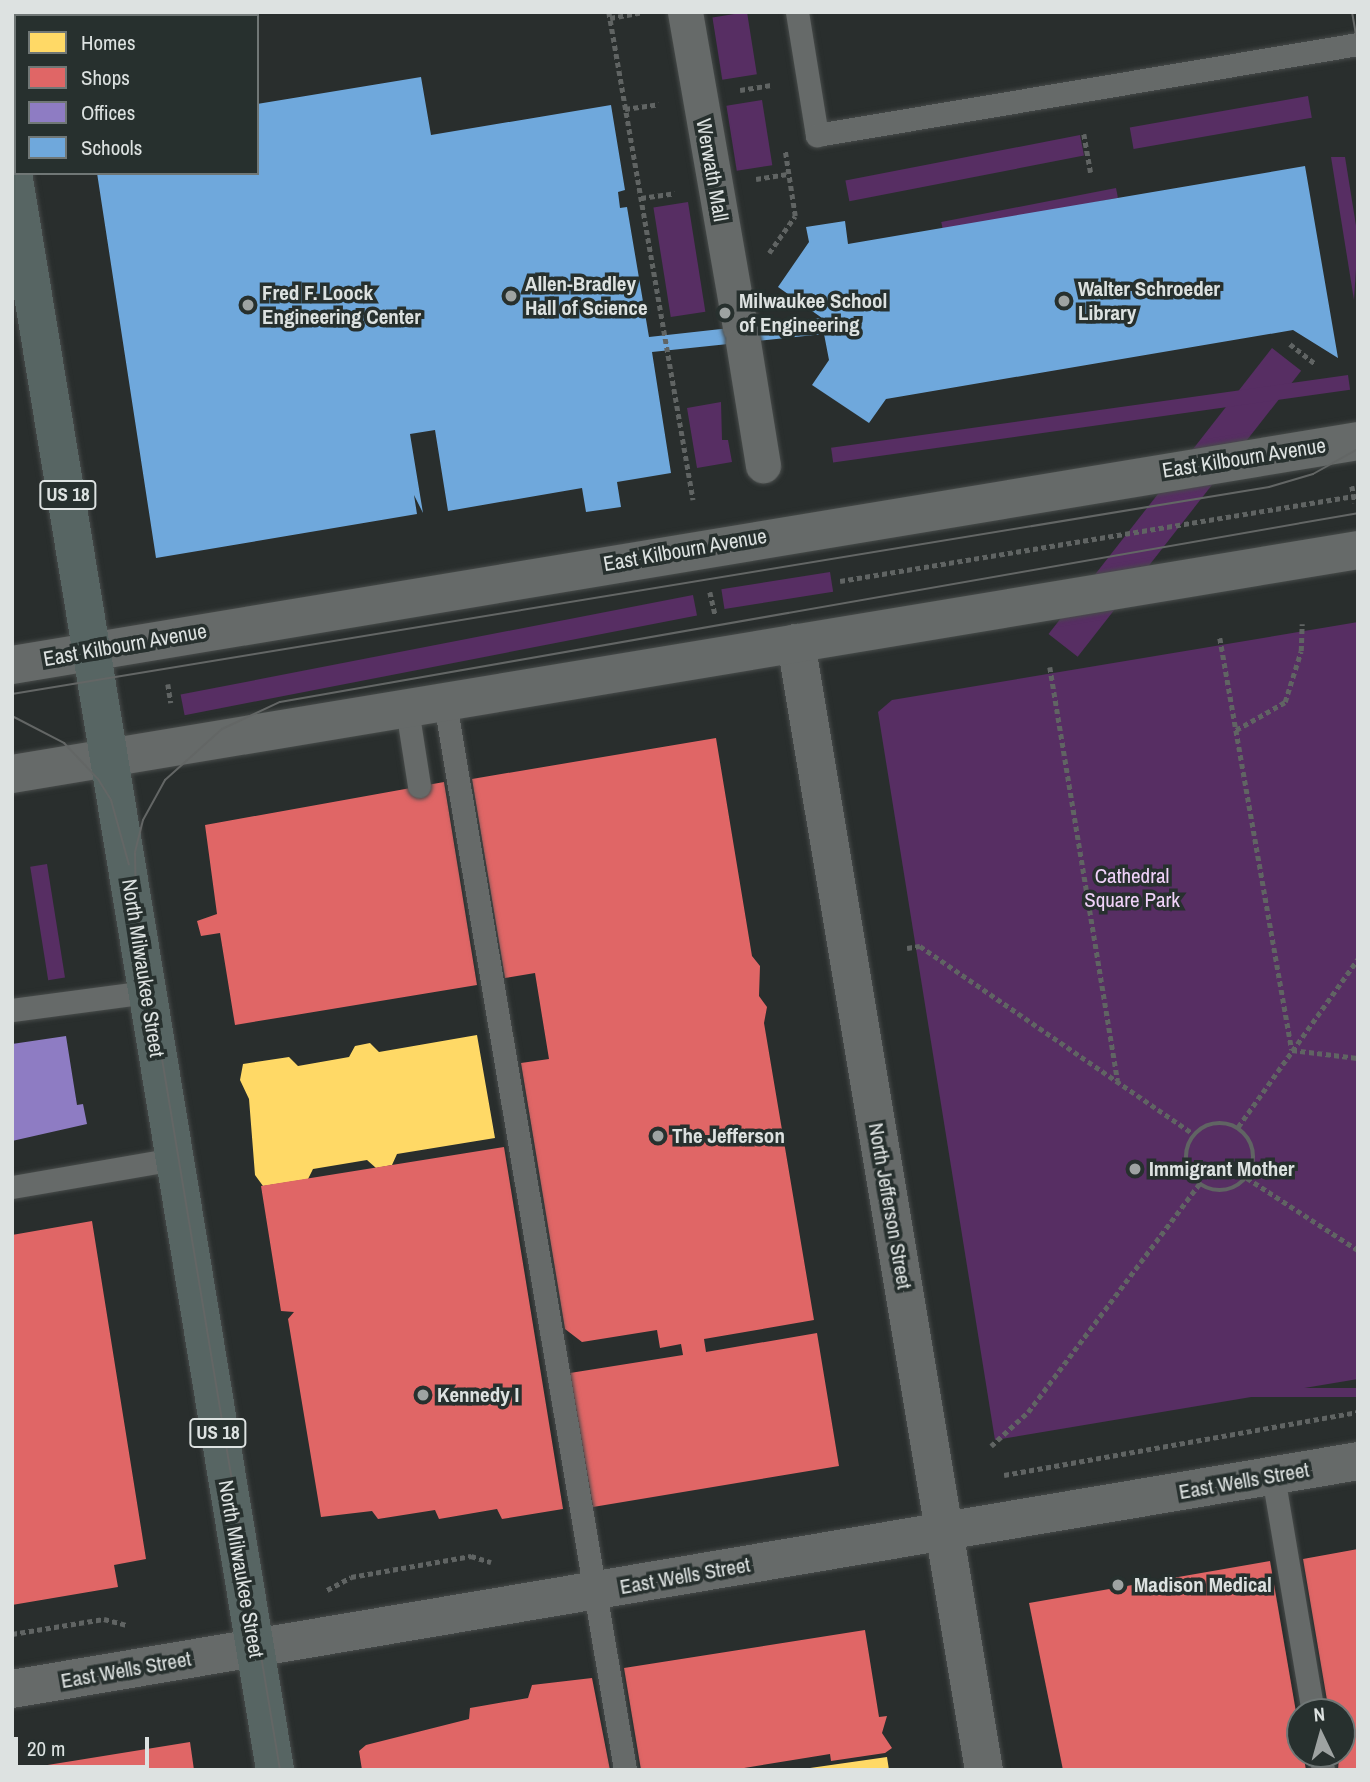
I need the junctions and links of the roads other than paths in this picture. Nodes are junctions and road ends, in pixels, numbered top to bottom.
1 (685, 12) edge
2 (797, 12) edge
3 (1358, 44) edge
4 (12, 167) edge
5 (1358, 441) edge
6 (763, 465) dead end
7 (1358, 550) edge
8 (796, 643) junction
9 (94, 650) junction
10 (12, 665) edge
11 (445, 703) junction
12 (407, 709) junction
13 (110, 756) junction
14 (12, 774) edge
15 (419, 786) dead end
16 (147, 992) junction
17 (12, 1010) edge
18 (174, 1159) junction
19 (12, 1187) edge
20 (1358, 1461) edge
21 (1273, 1476) junction
22 (945, 1532) junction
23 (595, 1591) junction
24 (255, 1648) junction
25 (12, 1689) edge
26 (1311, 1698) edge
27 (275, 1770) edge
28 (625, 1770) edge
29 (984, 1770) edge

1 - 6 street, Werwath Mall
2 - 3 lane
4 - 9 main road, North Milwaukee Street / US 18
5 - 9 street, East Kilbourn Avenue
7 - 8 street
8 - 11 street
8 - 22 street, North Jefferson Street
9 - 10 street, East Kilbourn Avenue
9 - 13 main road, North Milwaukee Street / US 18
11 - 12 street
11 - 23 lane
12 - 13 street
12 - 15 lane
13 - 14 street
13 - 16 main road, North Milwaukee Street / US 18
16 - 17 lane
16 - 18 main road, North Milwaukee Street / US 18
18 - 19 lane
18 - 24 main road, North Milwaukee Street / US 18
20 - 21 street, East Wells Street
21 - 22 street, East Wells Street
21 - 26 lane
22 - 23 street, East Wells Street
22 - 29 street, North Jefferson Street
23 - 24 street, East Wells Street
23 - 28 lane
24 - 25 street, East Wells Street
24 - 27 main road, North Milwaukee Street / US 18

